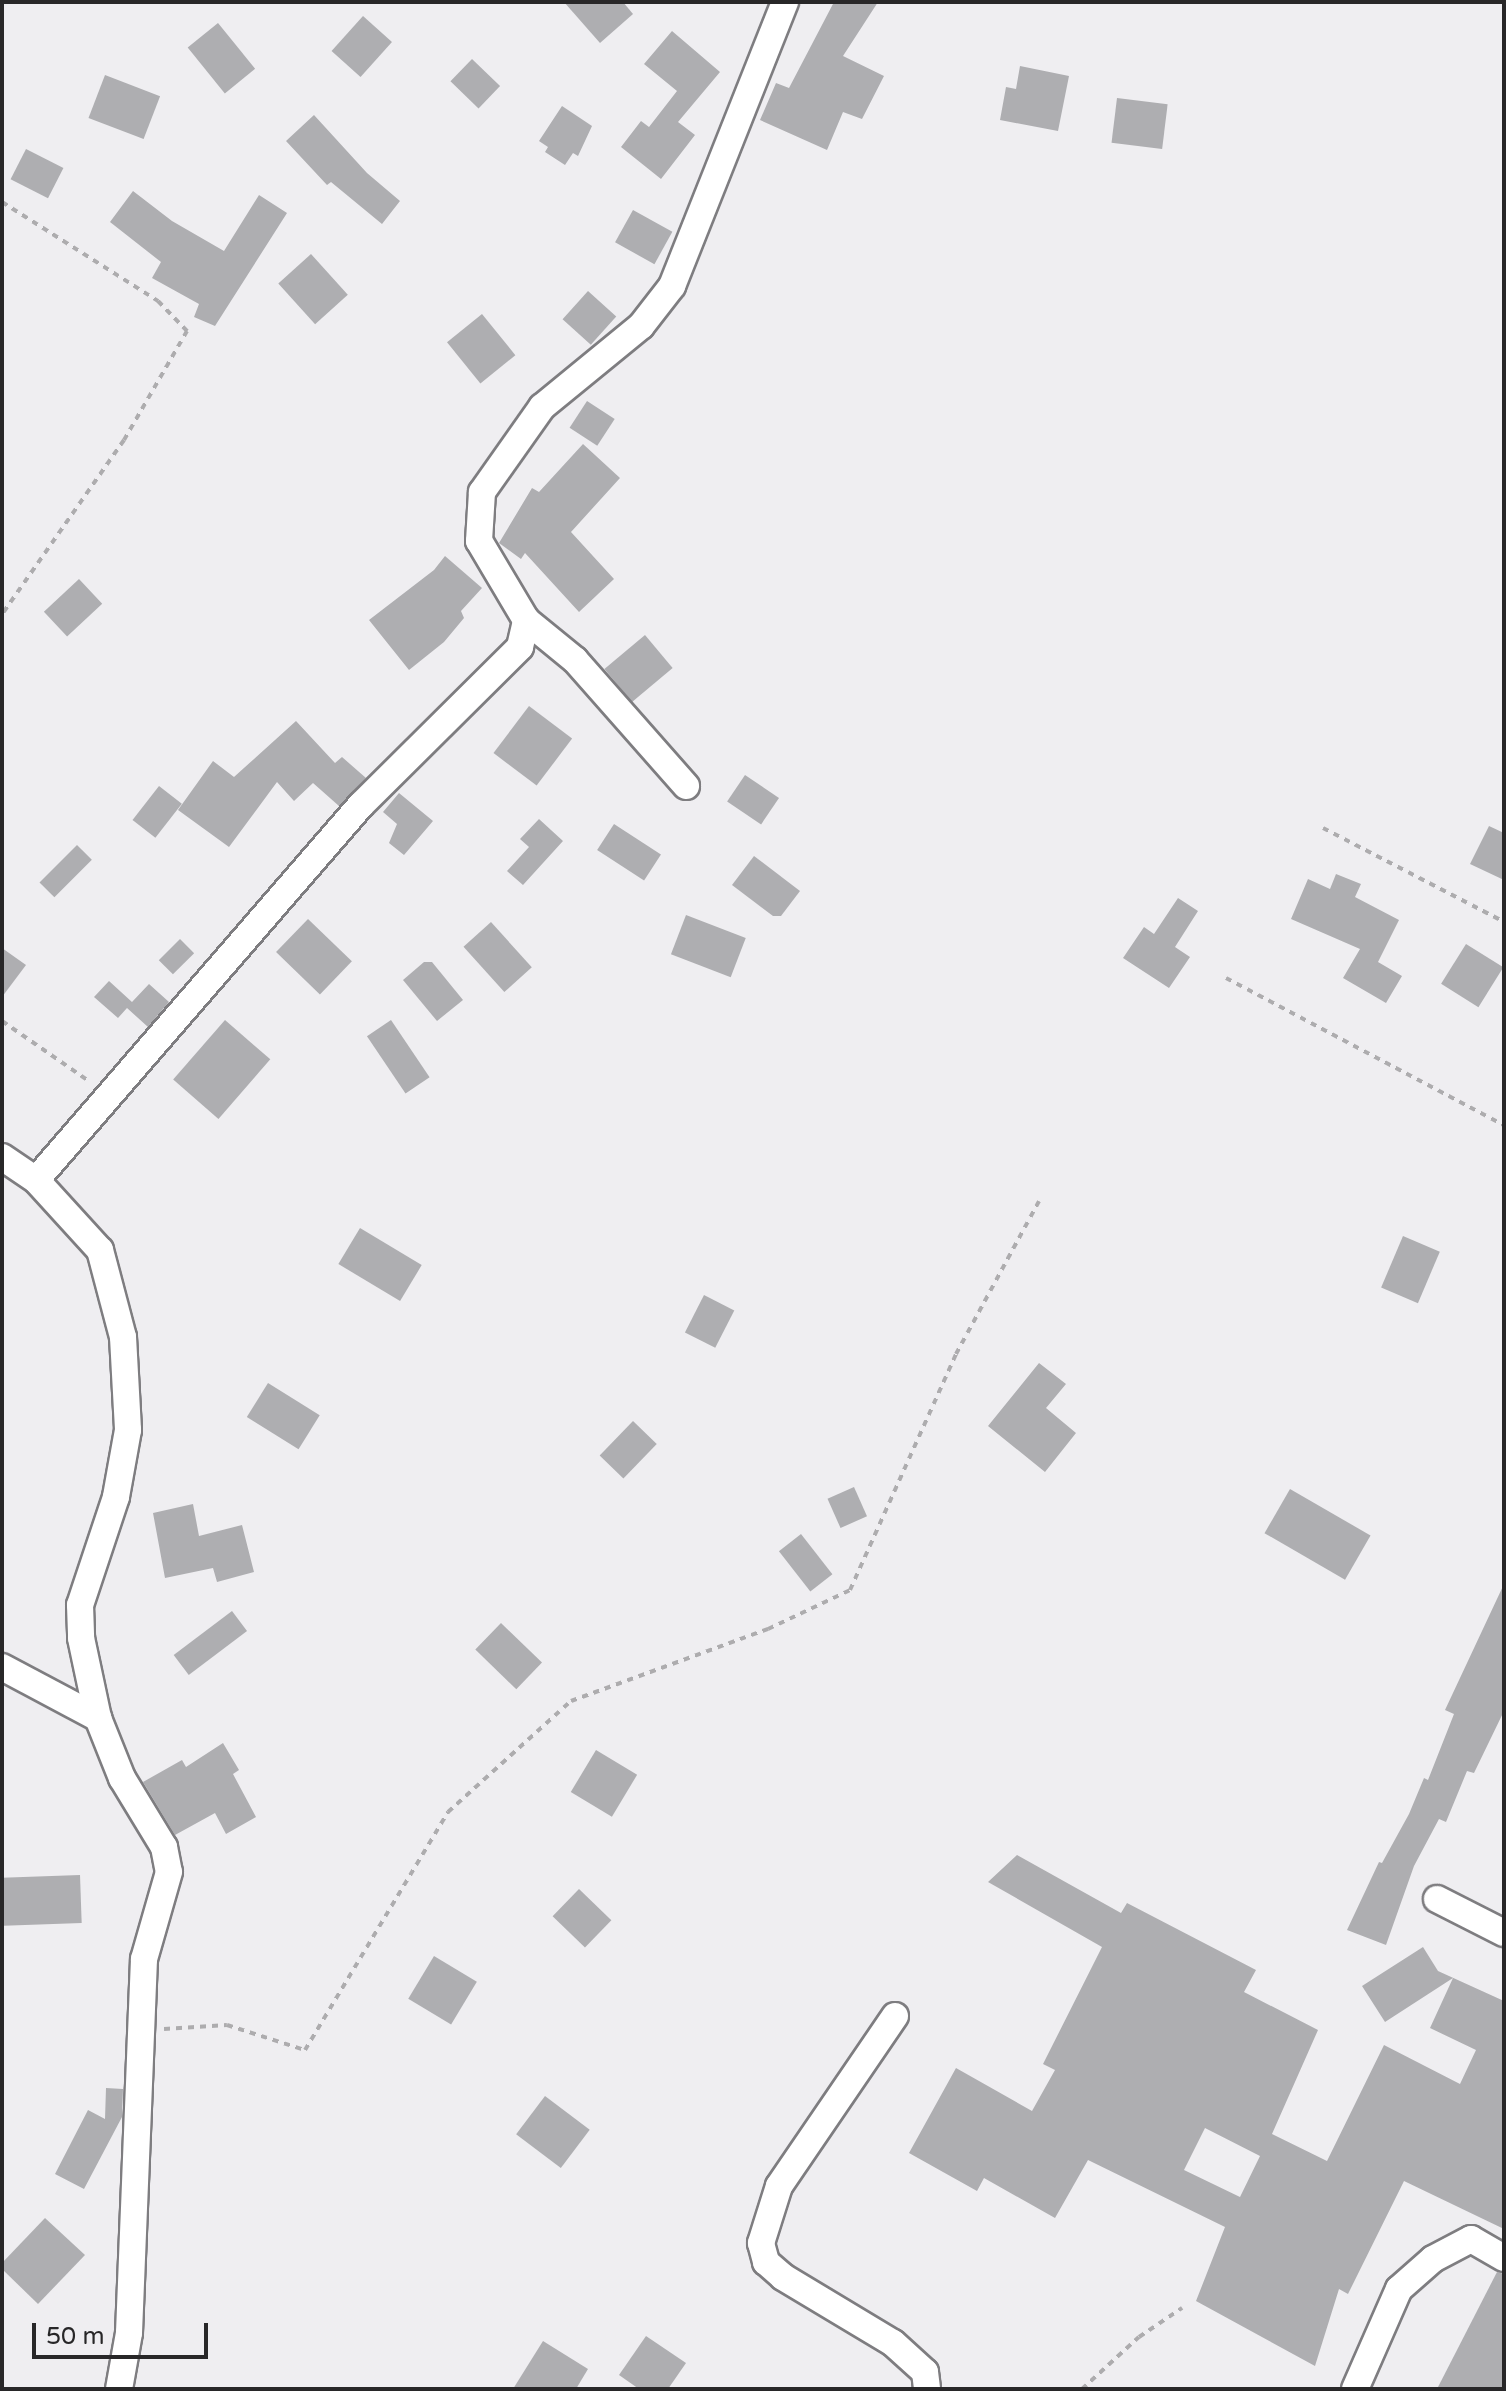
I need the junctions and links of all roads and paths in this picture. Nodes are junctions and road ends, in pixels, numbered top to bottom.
1 (785, 2) edge
2 (2, 202) edge
3 (2, 614) edge
4 (526, 620) junction
5 (686, 786) dead end
6 (1323, 828) dead end
7 (1504, 922) edge
8 (1226, 978) dead end
9 (2, 1021) edge
10 (108, 1095) junction
11 (1504, 1125) edge
12 (2, 1157) edge
13 (36, 1180) junction
14 (1039, 1201) dead end
15 (2, 1667) edge
16 (98, 1718) junction
17 (1437, 1899) dead end
18 (1504, 1933) edge
19 (895, 2016) dead end
20 (141, 2031) junction
21 (1504, 2258) edge
22 (1182, 2308) dead end
23 (119, 2389) edge
24 (927, 2389) edge
25 (1082, 2389) edge
26 (1355, 2389) edge

1 - 4 street
2 - 3 path
4 - 5 street
4 - 10 street
6 - 7 path
8 - 11 path
9 - 10 path
10 - 13 street
12 - 13 street
13 - 16 street
14 - 20 path
15 - 16 street
16 - 20 street
17 - 18 street
19 - 24 street
20 - 23 street
21 - 26 street
22 - 25 path

